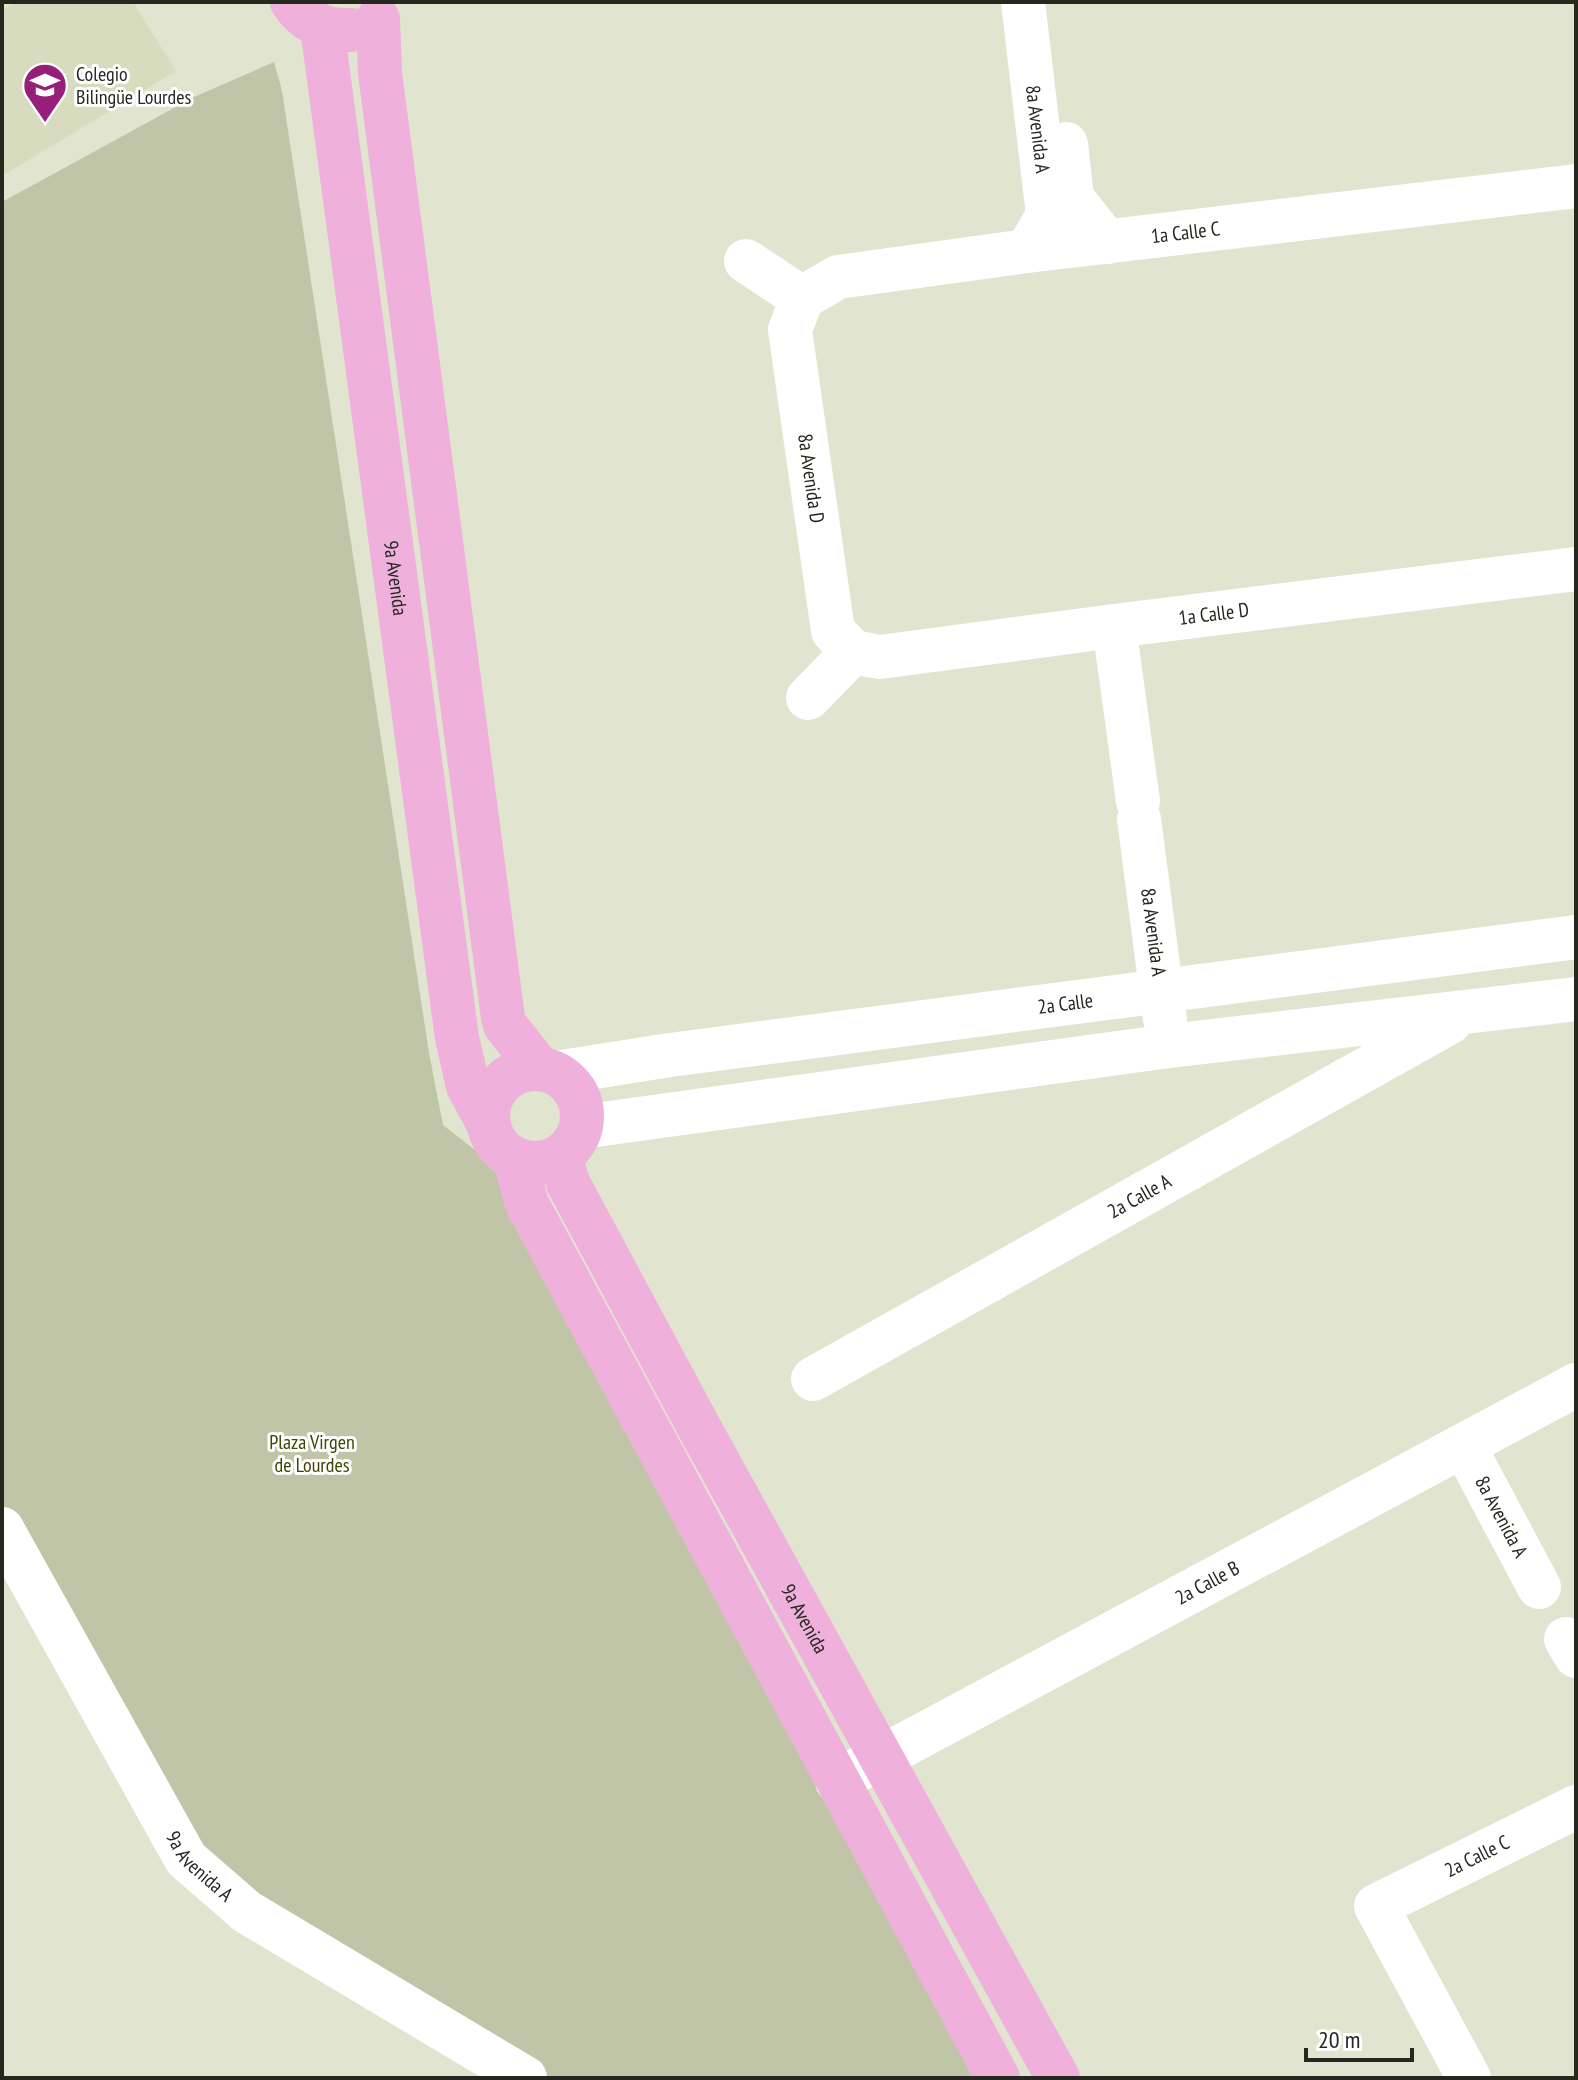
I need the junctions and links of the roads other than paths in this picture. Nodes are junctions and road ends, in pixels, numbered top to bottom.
1 (1023, 2) edge
2 (1048, 2) edge
3 (385, 10) edge
4 (307, 15) edge
5 (1576, 186) edge
6 (1107, 242) junction
7 (1027, 251) junction
8 (746, 261) dead end
9 (802, 298) junction
10 (1576, 569) edge
11 (1114, 626) junction
12 (853, 652) junction
13 (808, 698) dead end
14 (1576, 937) edge
15 (1161, 991) junction
16 (1576, 999) edge
17 (1466, 1013) junction
18 (1169, 1046) junction
19 (710, 1050) junction
20 (548, 1071) junction
21 (721, 1108) junction
22 (489, 1125) junction
23 (570, 1142) junction
24 (515, 1159) junction
25 (813, 1379) dead end
26 (1576, 1385) edge
27 (1464, 1446) junction
28 (2, 1529) edge
29 (1539, 1587) dead end
30 (881, 1756) junction
31 (837, 1781) junction
32 (1576, 1807) edge
33 (525, 2078) edge
34 (998, 2078) edge
35 (1058, 2078) edge
36 (1469, 2078) edge

1 - 7 street, 8a Avenida A
2 - 6 street, 8a Avenida A
3 - 4 main road
3 - 20 main road
4 - 22 main road, 9a Avenida
5 - 6 street, 1a Calle C
6 - 7 street, 1a Calle C
7 - 9 street, 1a Calle C
8 - 9 street
9 - 12 street, 8a Avenida D
10 - 11 street, 1a Calle D
11 - 12 street, 1a Calle D
11 - 15 street, 8a Avenida A
12 - 13 street
14 - 15 street, 2a Calle
15 - 18 street, 8a Avenida A
15 - 19 street, 2a Calle
16 - 17 street
17 - 18 street
17 - 25 street, 2a Calle A
18 - 21 street
19 - 20 street, 2a Calle
19 - 21 street
20 - 22 main road
20 - 23 main road
21 - 23 street
22 - 24 main road
23 - 24 main road
23 - 30 main road, 9a Avenida
24 - 31 main road
26 - 27 street, 2a Calle B
27 - 29 street, 8a Avenida A
27 - 30 street, 2a Calle B
28 - 33 street, 9a Avenida A
30 - 31 street, 2a Calle B
30 - 35 main road, 9a Avenida
31 - 34 main road
32 - 36 street, 2a Calle C

